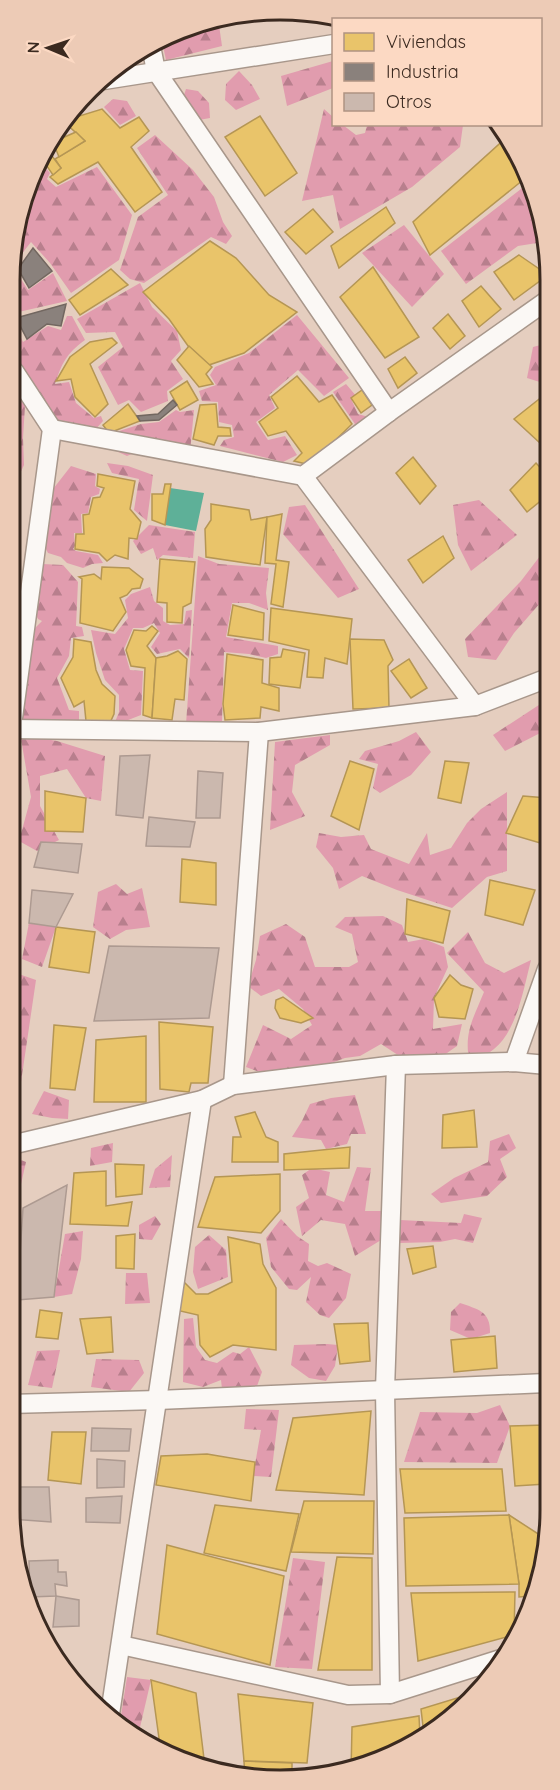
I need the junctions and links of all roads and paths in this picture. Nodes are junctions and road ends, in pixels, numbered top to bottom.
1 (332, 44) edge
2 (152, 53) edge
3 (156, 71) junction
4 (115, 78) edge
5 (540, 305) edge
6 (20, 380) edge
7 (389, 412) junction
8 (52, 429) junction
9 (303, 476) junction
10 (20, 667) edge
11 (540, 681) edge
12 (475, 706) junction
13 (20, 727) edge
14 (259, 732) junction
15 (540, 989) edge
16 (514, 1062) junction
17 (540, 1064) edge
18 (396, 1065) junction
19 (233, 1085) junction
20 (202, 1100) junction
21 (20, 1143) edge
22 (540, 1383) edge
23 (385, 1390) junction
24 (158, 1400) junction
25 (20, 1404) edge
26 (121, 1645) junction
27 (492, 1662) edge
28 (390, 1694) junction
29 (111, 1708) edge

1 - 3 street
2 - 3 street
3 - 4 street
3 - 7 street
5 - 7 street
6 - 8 street
7 - 9 street
8 - 9 street
8 - 10 street
9 - 12 street
11 - 12 street
12 - 14 street
13 - 14 street
14 - 19 street
15 - 16 street
16 - 17 street
16 - 18 street
18 - 19 street
18 - 23 street
19 - 20 street
20 - 21 street
20 - 24 street
22 - 23 street
23 - 24 street
23 - 28 street
24 - 25 street
24 - 26 street
26 - 28 street
26 - 29 street
27 - 28 street

